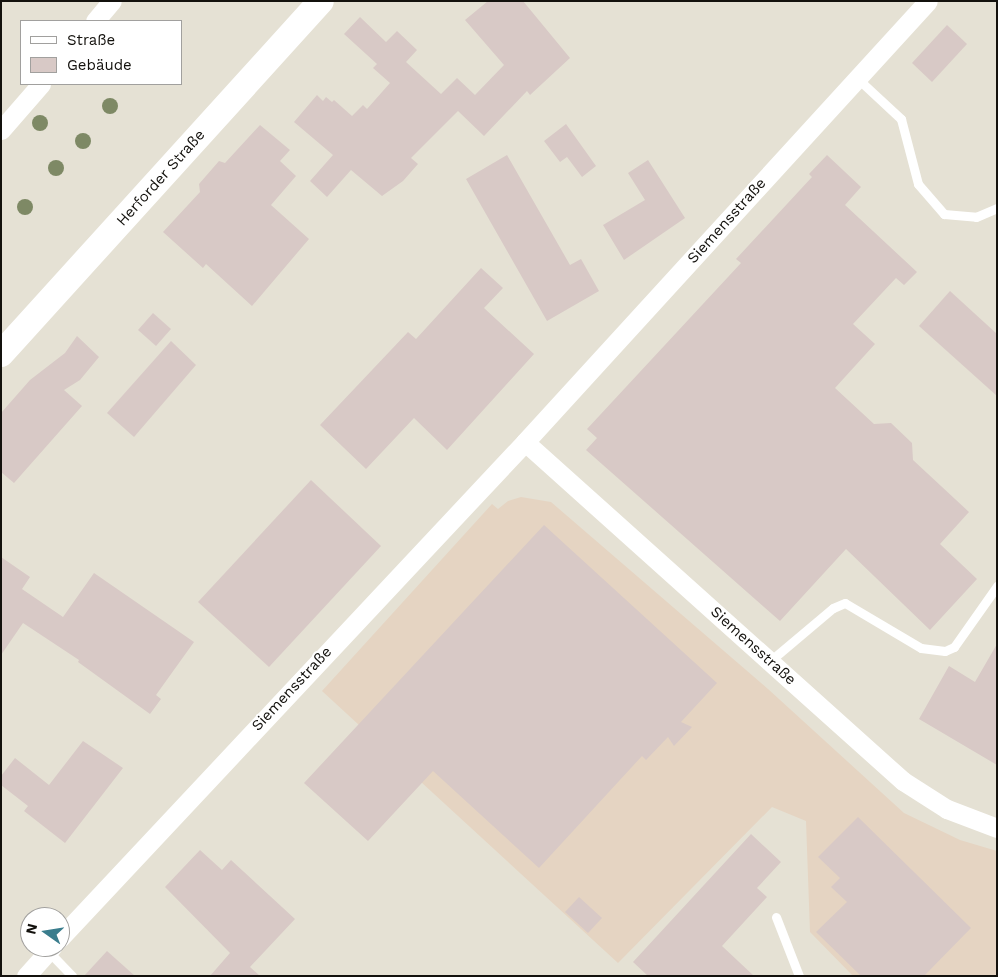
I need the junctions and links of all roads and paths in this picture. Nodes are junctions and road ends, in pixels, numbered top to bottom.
1 (112, 1) edge
2 (321, 1) edge
3 (928, 1) edge
4 (95, 20) edge
5 (858, 79) junction
6 (40, 85) edge
7 (1, 130) edge
8 (997, 208) edge
9 (1, 354) edge
10 (525, 442) junction
11 (997, 586) edge
12 (770, 661) junction
13 (997, 828) edge
14 (776, 917) dead end
15 (70, 927) edge
16 (43, 957) edge
17 (60, 957) edge
18 (26, 976) edge
19 (72, 976) edge
20 (799, 976) edge

1 - 4 street
2 - 9 main road, Herforder Straße
3 - 5 street, Siemensstraße
5 - 8 lane
5 - 10 street, Siemensstraße
6 - 7 street
10 - 12 street, Siemensstraße
10 - 15 street, Siemensstraße
11 - 12 lane
12 - 13 street, Siemensstraße
14 - 20 lane
16 - 18 street, Siemensstraße
17 - 19 lane

